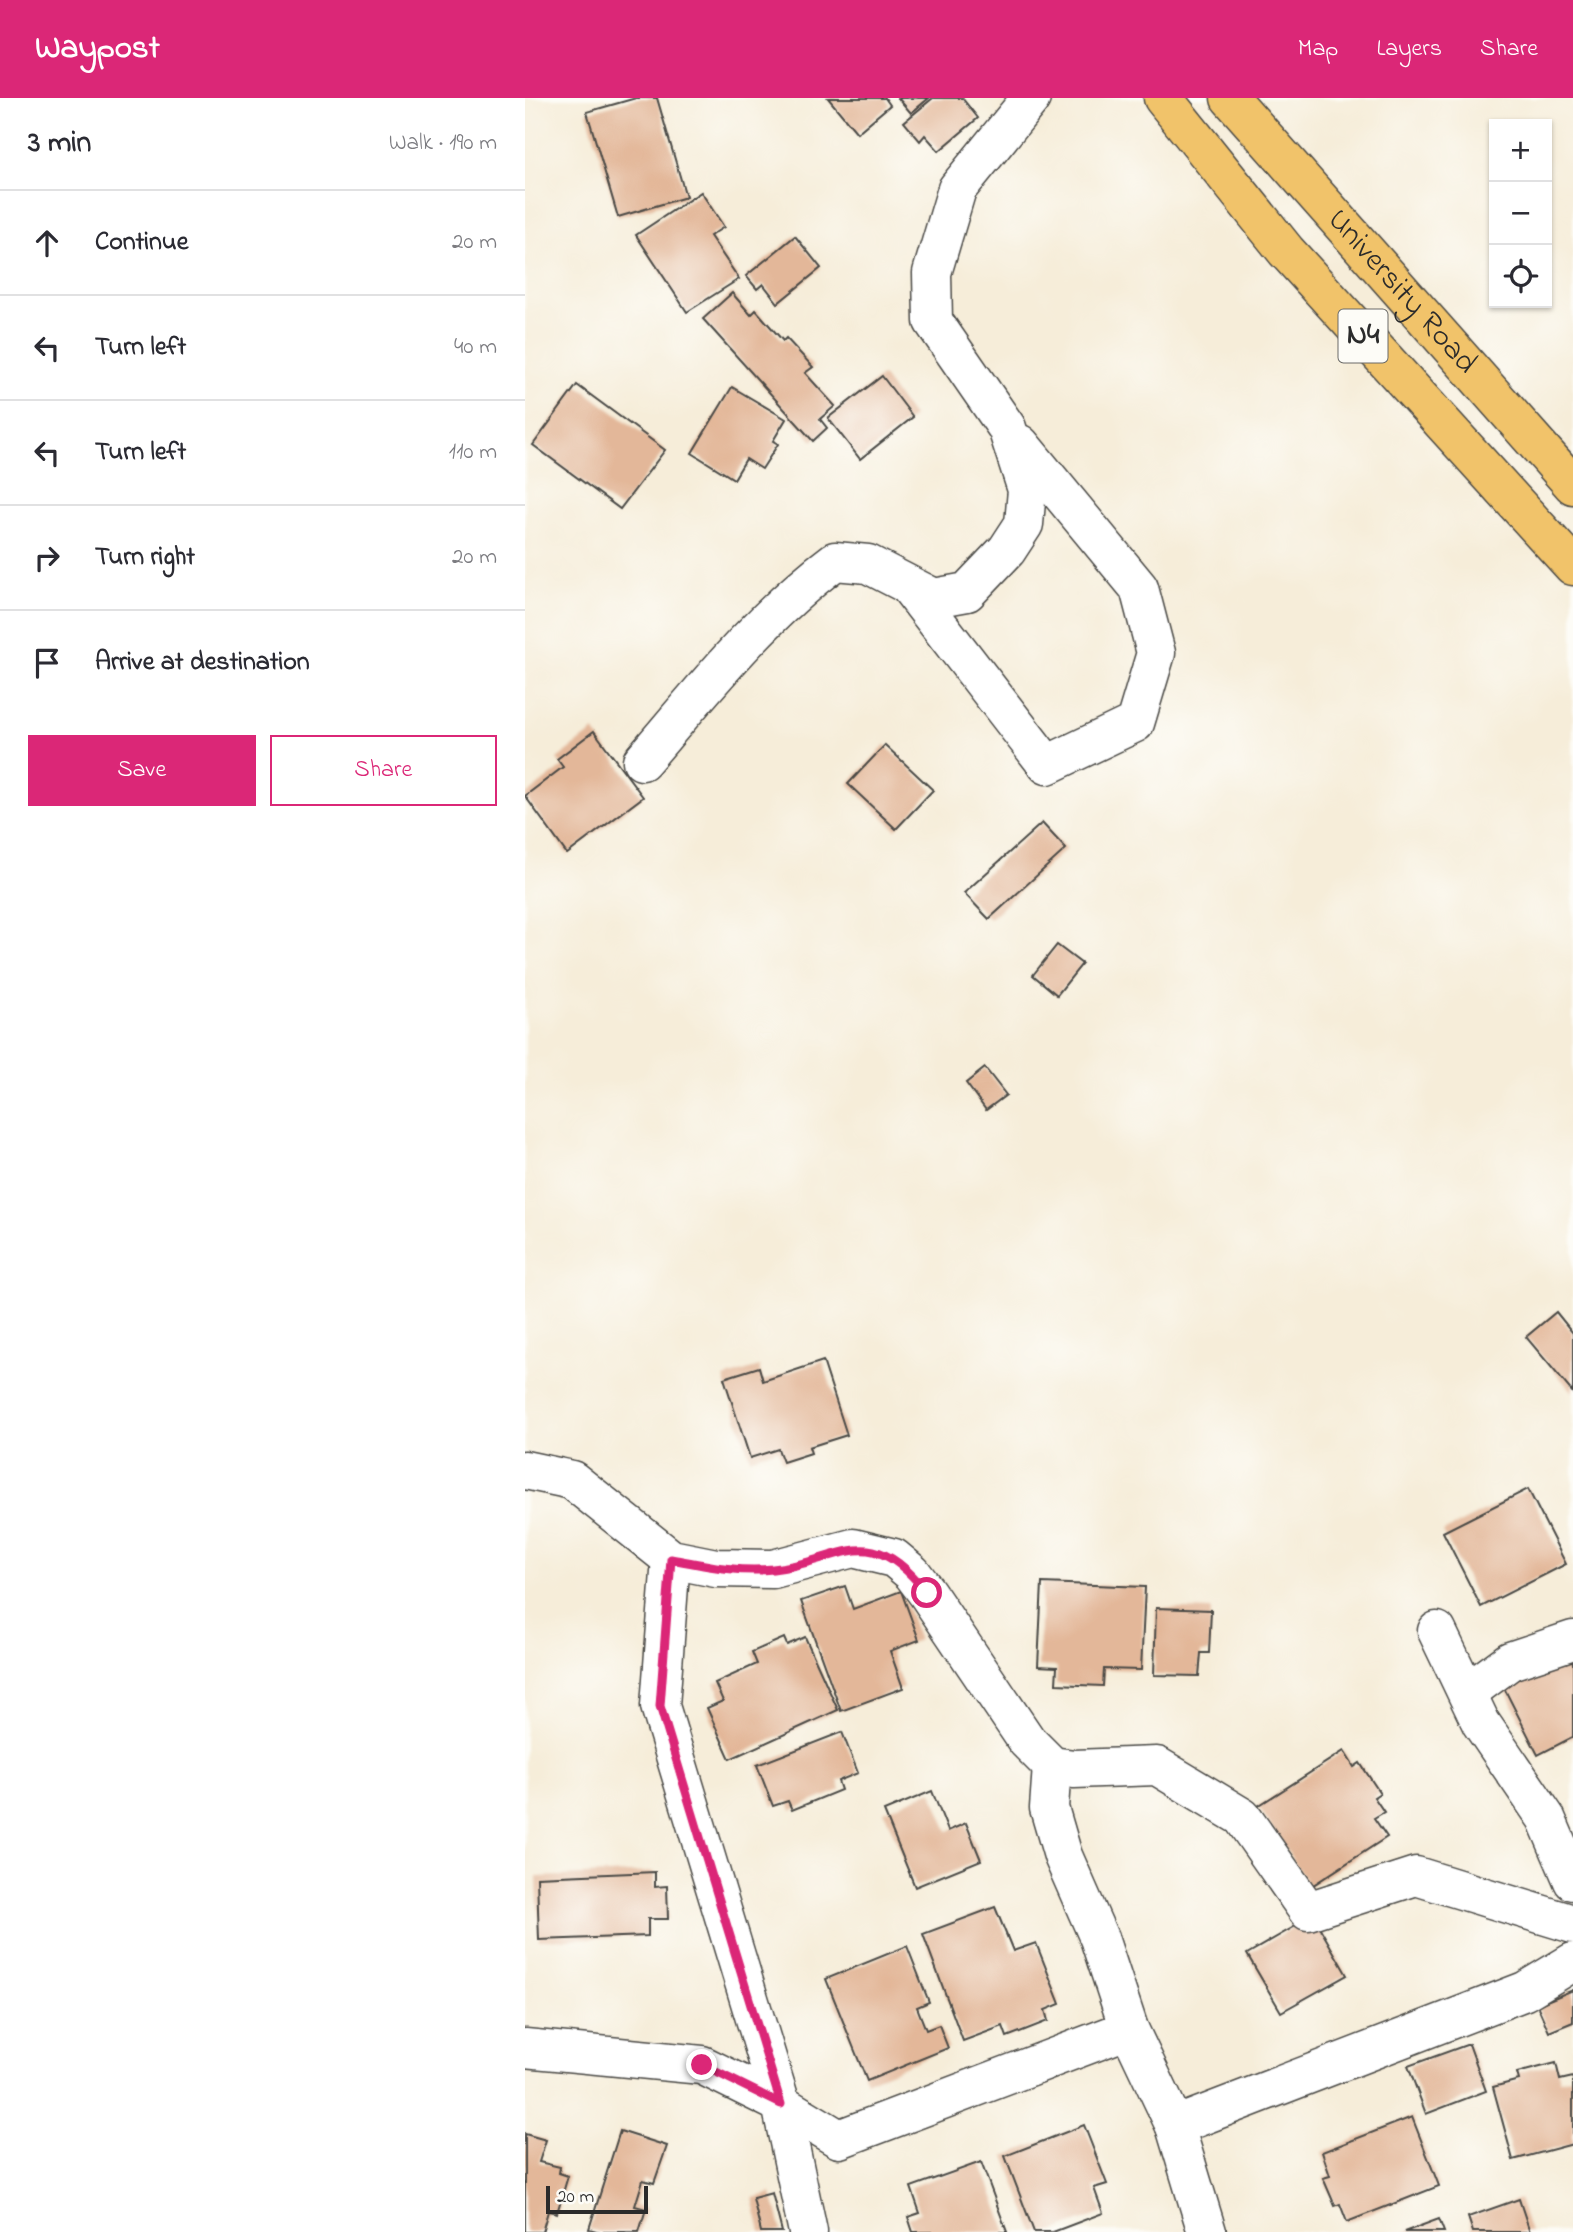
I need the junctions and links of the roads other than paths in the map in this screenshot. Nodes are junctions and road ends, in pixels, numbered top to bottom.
1 (1031, 98) edge
2 (1163, 98) edge
3 (1230, 98) edge
4 (1007, 428) junction
5 (1573, 485) edge
6 (1573, 566) edge
7 (911, 589) junction
8 (642, 761) dead end
9 (525, 1470) edge
10 (671, 1559) junction
11 (1437, 1631) dead end
12 (1573, 1640) edge
13 (1468, 1692) junction
14 (1052, 1766) junction
15 (1573, 1881) edge
16 (1573, 1924) edge
17 (1573, 1962) edge
18 (1129, 2029) junction
19 (525, 2048) edge
20 (781, 2104) junction
21 (1175, 2126) junction
22 (809, 2232) edge
23 (1207, 2232) edge

1 - 4 street
2 - 6 highway, University Road / N4
3 - 5 highway, University Road / N4
4 - 7 street
4 - 7 street
7 - 8 street
9 - 10 street
10 - 14 street
10 - 20 street
11 - 13 street
12 - 13 street
13 - 15 street
14 - 16 street
14 - 18 street
17 - 21 street
18 - 20 street
18 - 21 street
19 - 20 street
20 - 22 street
21 - 23 street

